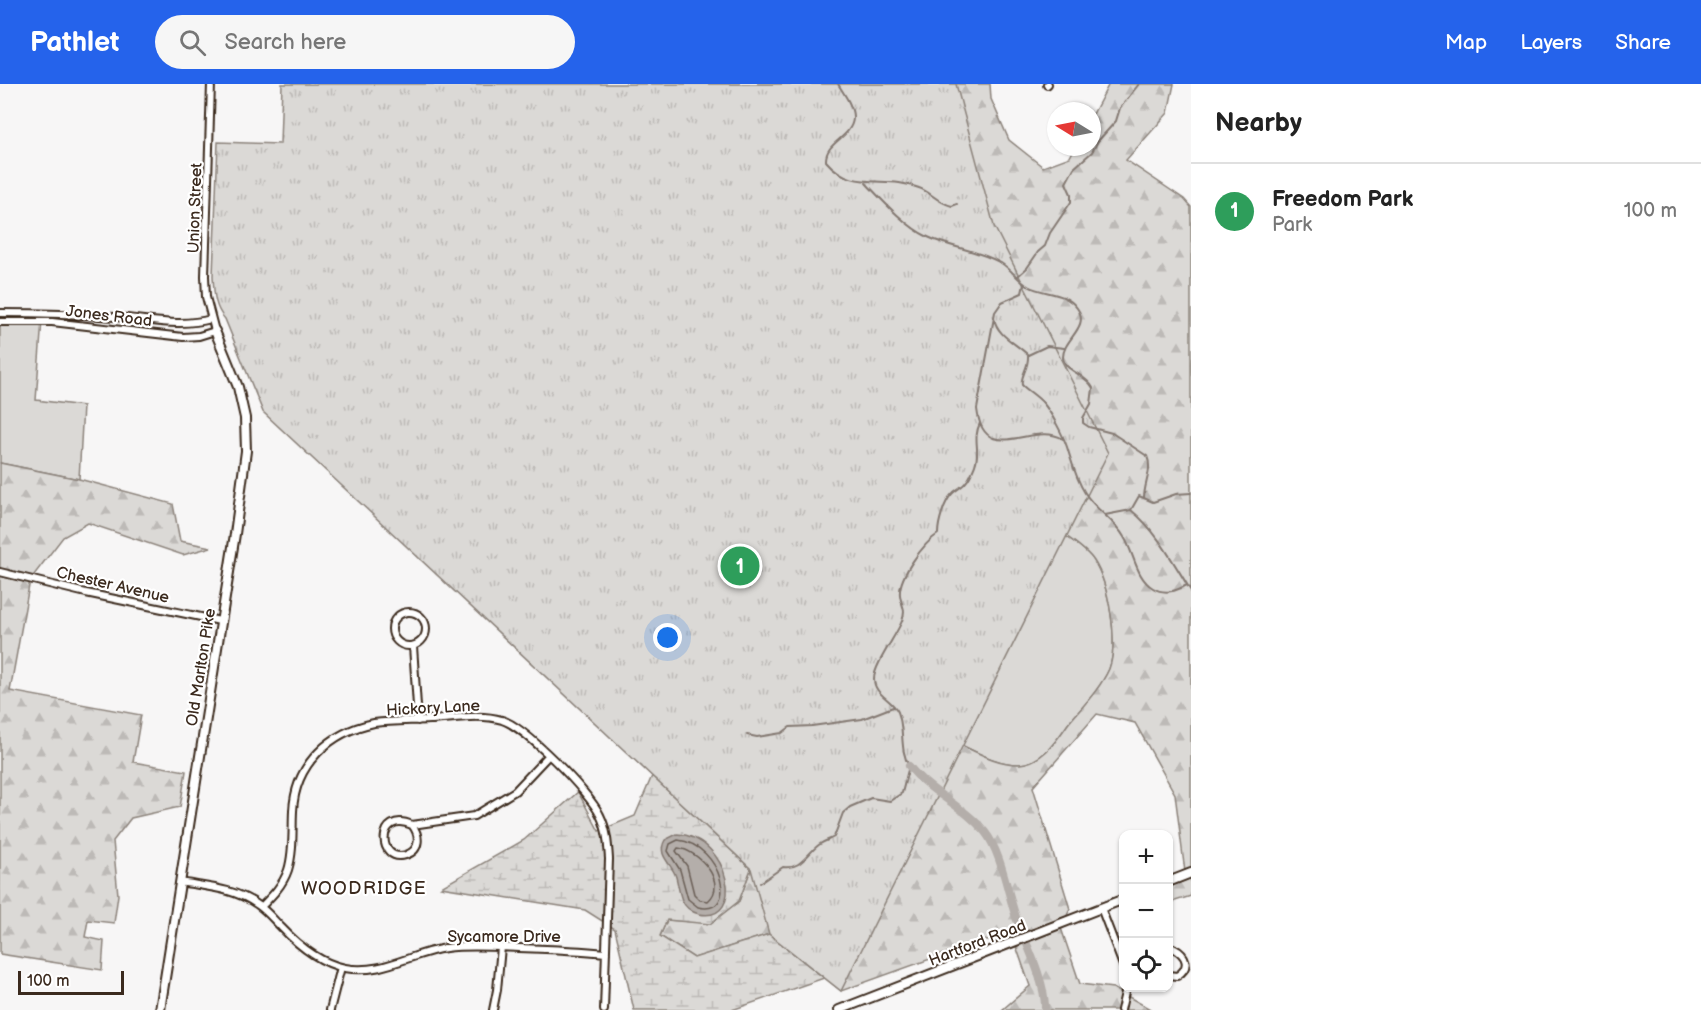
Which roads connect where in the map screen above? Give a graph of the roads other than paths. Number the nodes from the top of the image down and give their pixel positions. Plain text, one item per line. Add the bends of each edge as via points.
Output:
1 (211, 84) edge
2 (0, 313) edge
3 (211, 319) junction
4 (0, 322) edge
5 (215, 331) junction
6 (0, 572) edge
7 (220, 621) junction
8 (413, 646) junction
9 (418, 721) junction
10 (548, 756) junction
11 (412, 825) junction
12 (1191, 873) edge
13 (1173, 880) edge
14 (180, 882) junction
15 (1119, 901) edge
16 (261, 907) junction
17 (1101, 908) junction
18 (501, 947) junction
19 (1173, 948) edge
20 (606, 953) junction
21 (1119, 955) edge
22 (340, 967) junction
23 (1173, 976) edge
24 (1125, 992) edge
25 (160, 1010) edge
26 (330, 1010) edge
27 (492, 1010) edge
28 (603, 1010) edge
29 (839, 1010) edge
30 (1121, 1010) edge

1 - 3 street, Union Street via 205,276
2 - 3 street, Jones Road via 70,314 179,324
3 - 5 street, Union Street
4 - 5 street, Jones Road via 52,322 183,337
5 - 7 street, Old Marlton Pike via 238,387 246,435
6 - 7 street, Chester Avenue
7 - 14 street, Old Marlton Pike
8 - 8 street via 422,641 426,632 419,615 410,612 400,615 392,631 404,646
8 - 9 street
9 - 10 street, Hickory Lane via 475,717 502,720 518,728
9 - 16 street, Hickory Lane via 374,723 358,728 334,739 314,756 294,799 289,869
10 - 11 street via 515,791 474,816
10 - 20 street, Hickory Lane via 589,798 606,830
11 - 11 street via 396,822 389,826 384,842 394,855 410,854 416,848 419,840
12 - 13 street
14 - 16 street, Sycamore Drive via 228,890
14 - 25 street, Old Marlton Pike
15 - 17 street, Hartford Road
16 - 22 street, Sycamore Drive via 295,942
17 - 21 street
17 - 29 street, Hartford Road
18 - 20 street, Sycamore Drive
18 - 22 street, Sycamore Drive via 447,948 374,969
18 - 27 street
19 - 23 street via 1182,952 1187,964 1184,972
20 - 28 street, Hickory Lane
22 - 26 street
24 - 30 street

